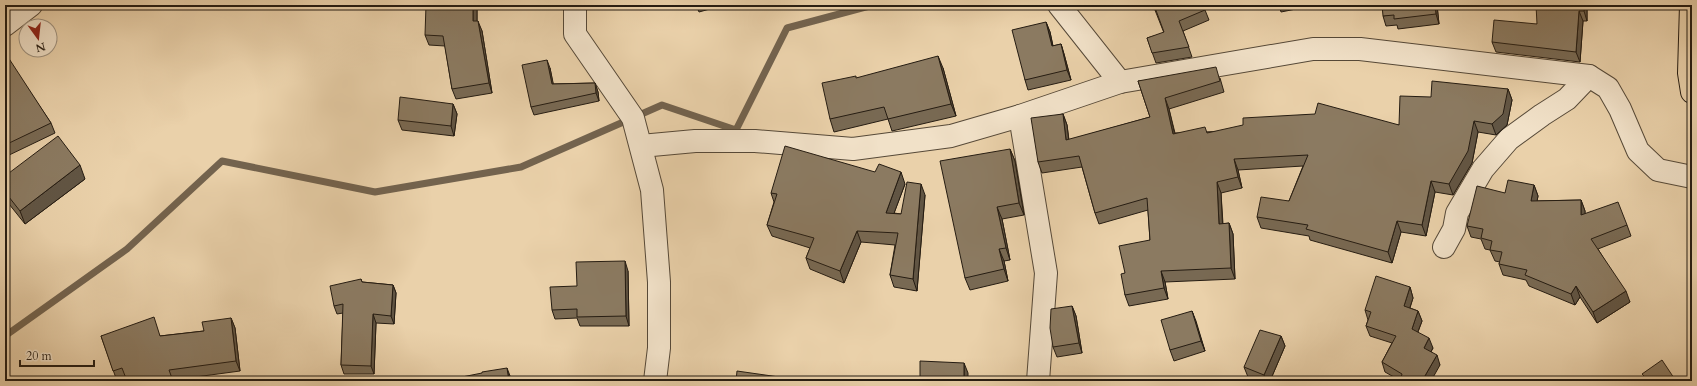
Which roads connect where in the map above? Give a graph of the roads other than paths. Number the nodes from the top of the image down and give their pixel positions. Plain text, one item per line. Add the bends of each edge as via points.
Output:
1 (31, 5) edge
2 (575, 5) edge
3 (1059, 5) edge
4 (1690, 5) edge
5 (5, 25) edge
6 (1589, 76) junction
7 (1120, 82) junction
8 (1692, 92) edge
9 (1020, 116) junction
10 (641, 146) junction
11 (1692, 177) edge
12 (1444, 247) dead end
13 (655, 381) edge
14 (1038, 381) edge

1 - 5 street
2 - 10 street via 575,34 633,118
3 - 7 street
4 - 8 main road via 1689,73
6 - 7 street via 1360,49 1314,49
6 - 11 street via 1608,88 1638,152 1658,170
6 - 12 street via 1567,99 1509,139 1488,163 1457,214 1454,229
7 - 9 street
9 - 10 street via 951,136 853,149 755,141 695,141
9 - 14 street via 1046,272
10 - 13 street via 652,190 659,282 659,348

